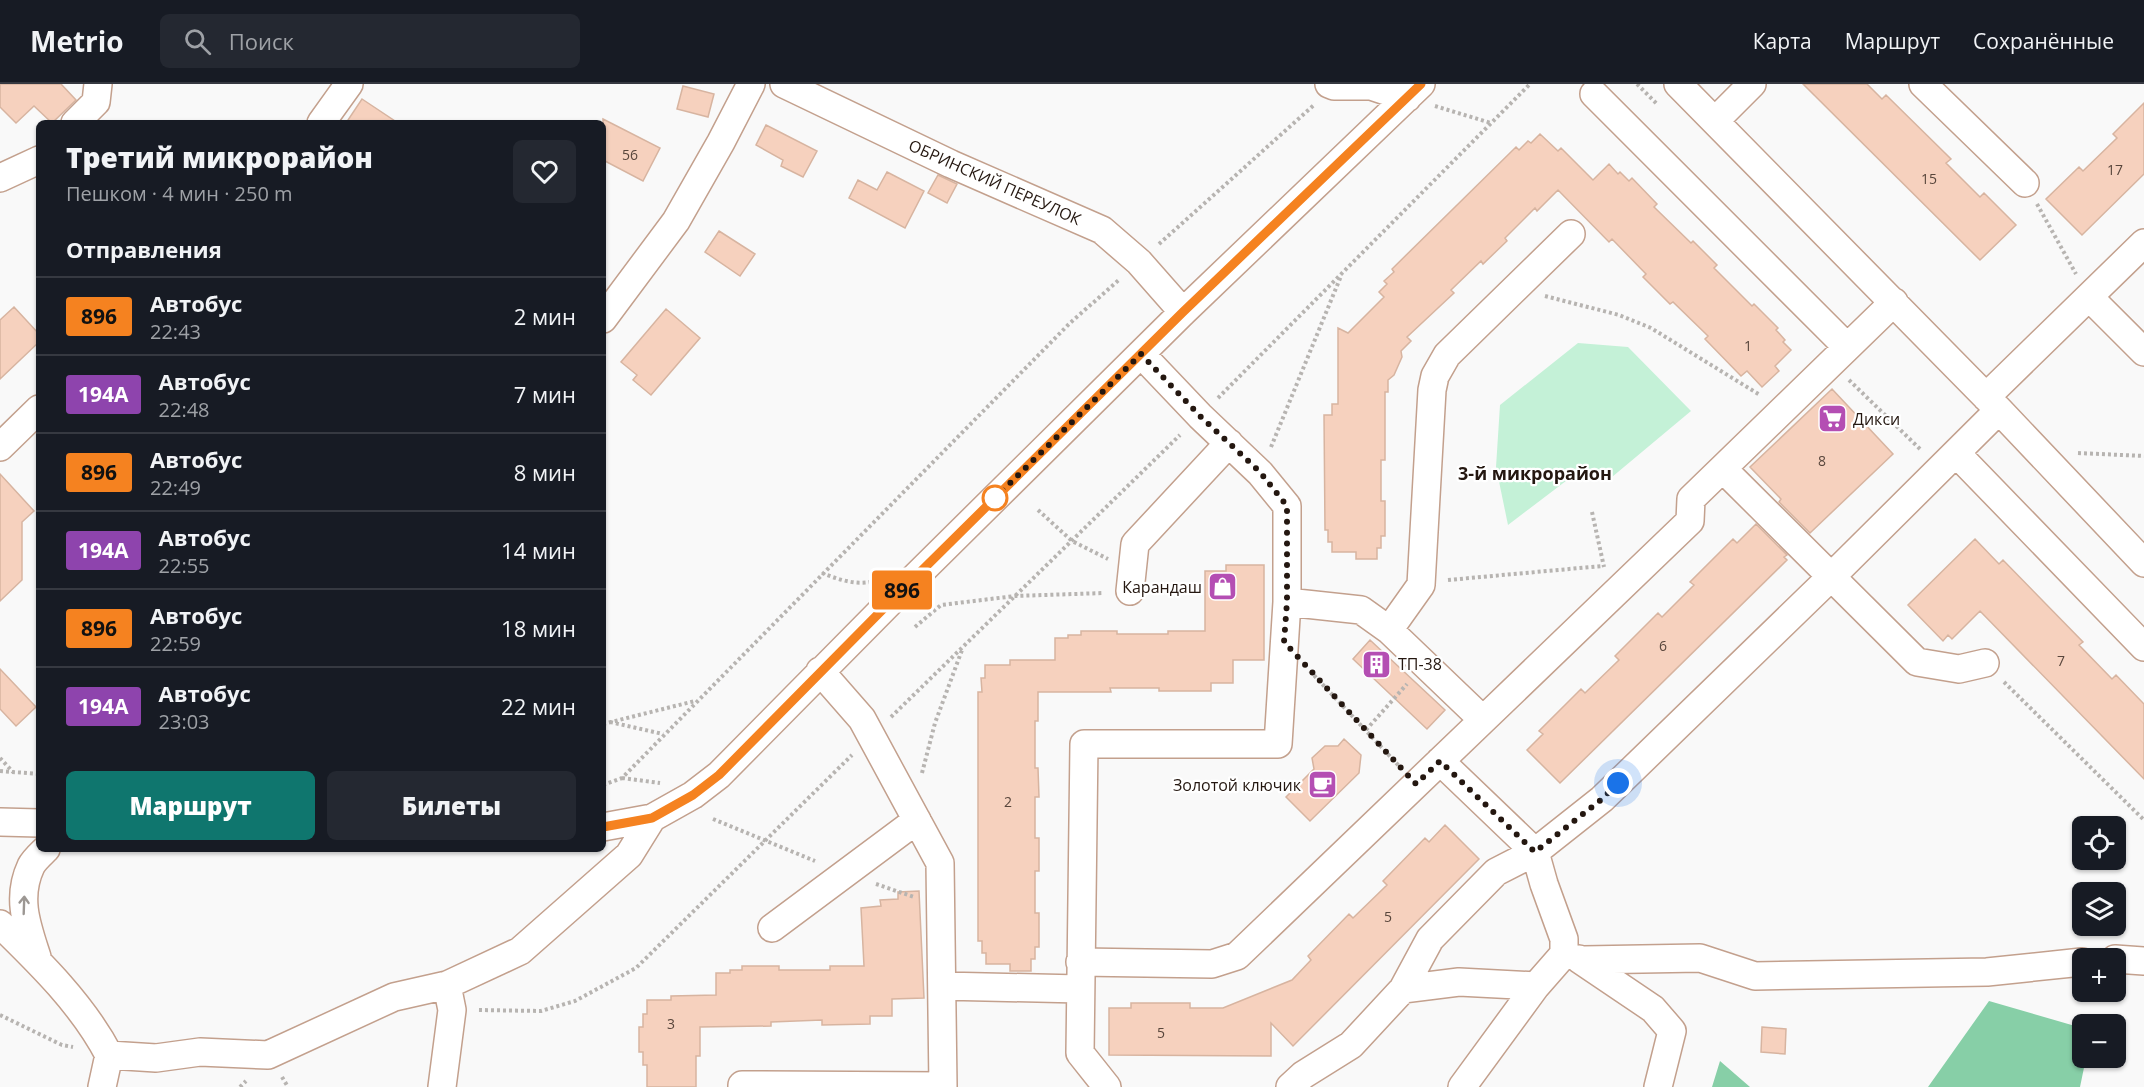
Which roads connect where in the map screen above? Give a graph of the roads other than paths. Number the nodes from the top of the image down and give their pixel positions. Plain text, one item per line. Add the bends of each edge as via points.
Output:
1 (98, 84) edge
2 (349, 84) edge
3 (751, 84) edge
4 (784, 84) edge
5 (1678, 84) edge
6 (1752, 84) edge
7 (1923, 84) edge
8 (1332, 85) edge
9 (1414, 91) edge
10 (1594, 94) dead end
11 (78, 120) edge
12 (323, 120) edge
13 (1715, 121) junction
14 (36, 161) edge
15 (0, 178) edge
16 (2025, 183) road end
17 (1571, 234) dead end
18 (2144, 243) edge
19 (2089, 297) junction
20 (1894, 302) junction
21 (1183, 312) junction
22 (606, 315) edge
23 (2144, 352) edge
24 (1141, 354) junction
25 (1839, 355) junction
26 (1993, 404) junction
27 (36, 412) edge
28 (1229, 443) junction
29 (0, 447) edge
30 (1949, 461) junction
31 (1723, 469) junction
32 (2144, 563) edge
33 (1831, 578) junction
34 (1131, 581) road end
35 (1287, 602) junction
36 (1389, 630) junction
37 (2144, 647) edge
38 (1985, 663) road end
39 (820, 671) junction
40 (1483, 720) junction
41 (1440, 761) junction
42 (652, 818) junction
43 (917, 820) junction
44 (0, 822) edge
45 (36, 823) edge
46 (606, 826) edge
47 (43, 852) edge
48 (1535, 852) junction
49 (0, 924) edge
50 (772, 928) dead end
51 (1574, 957) junction
52 (2126, 960) edge
53 (38, 961) junction
54 (2144, 961) edge
55 (1080, 962) junction
56 (2072, 963) edge
57 (942, 986) junction
58 (1536, 986) junction
59 (1080, 989) junction
60 (1403, 989) junction
61 (450, 998) junction
62 (109, 1055) junction
63 (102, 1087) edge
64 (442, 1087) edge
65 (742, 1087) edge
66 (1107, 1087) edge
67 (1290, 1087) edge
68 (1462, 1087) edge
69 (1658, 1087) edge

1 - 11 street via 96,102
2 - 12 street
3 - 22 street via 676,221
4 - 21 street, ОБРИНСКИЙ ПЕРЕУЛОК via 951,164 1102,230 1139,262
5 - 13 street
6 - 13 street
7 - 16 street
8 - 9 street
9 - 21 street
10 - 25 street
13 - 20 street
14 - 15 street
17 - 36 street via 1447,356 1435,376 1421,585
18 - 19 street
19 - 23 street
19 - 26 street
20 - 25 street
20 - 26 street
21 - 24 street
24 - 28 street
24 - 39 street
25 - 31 street
26 - 30 street
26 - 32 street
27 - 29 street
28 - 34 street via 1135,544
28 - 35 street via 1260,472 1287,506
30 - 33 street
30 - 37 street
31 - 33 street
31 - 40 street via 1691,499 1690,520
33 - 38 street via 1917,662 1959,669
33 - 48 street via 1602,799
35 - 36 street via 1361,610
35 - 55 street via 1278,744 1084,744
36 - 40 street
39 - 42 street via 719,775
39 - 43 street via 862,719
40 - 41 street
41 - 48 street
41 - 55 street via 1237,956 1212,964
42 - 46 street
42 - 61 street via 629,855 520,951
43 - 50 street
43 - 57 street via 940,863
44 - 45 street
53 -> 47 street via 23,915 24,889 31,865
48 - 51 street via 1564,939
48 - 60 street via 1496,872 1430,939
49 - 53 street
51 - 56 street via 1700,958 1755,976 1987,972
51 - 58 street
51 - 69 street via 1653,1009 1671,1031
52 - 54 street
53 - 62 street via 95,1029
55 - 59 street
57 - 59 street
57 - 65 street via 943,1086
58 - 60 street via 1459,982
58 - 68 street
59 - 66 street via 1080,1053
60 - 67 street via 1351,1045
61 - 62 street via 394,997 268,1055
61 - 64 street
62 - 63 street

